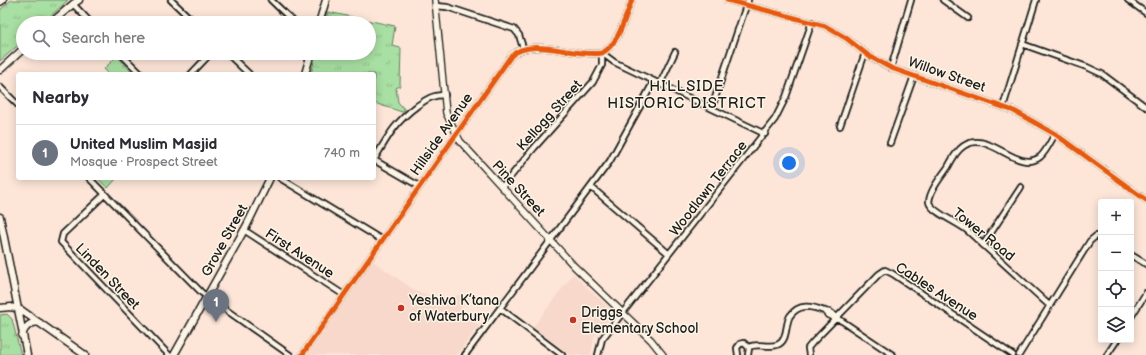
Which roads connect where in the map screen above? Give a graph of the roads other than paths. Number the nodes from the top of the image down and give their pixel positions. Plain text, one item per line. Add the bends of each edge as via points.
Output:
1 (2, 0) edge
2 (79, 0) edge
3 (171, 0) edge
4 (271, 0) edge
5 (326, 0) edge
6 (632, 0) edge
7 (727, 0) edge
8 (911, 0) edge
9 (943, 0) edge
10 (1036, 0) edge
11 (1128, 0) edge
12 (0, 2) edge
13 (73, 2) edge
14 (748, 2) edge
15 (436, 3) edge
16 (1146, 13) edge
17 (58, 16) edge
18 (85, 16) edge
19 (188, 16) edge
20 (288, 16) edge
21 (321, 16) edge
22 (968, 18) dead end
23 (812, 22) junction
24 (1022, 44) junction
25 (523, 48) junction
26 (675, 52) dead end
27 (602, 53) junction
28 (865, 53) junction
29 (16, 55) edge
30 (127, 60) edge
31 (204, 60) edge
32 (235, 60) edge
33 (309, 60) edge
34 (891, 68) junction
35 (0, 70) edge
36 (139, 72) edge
37 (193, 72) edge
38 (248, 72) edge
39 (306, 72) edge
40 (914, 76) junction
41 (654, 81) junction
42 (660, 84) junction
43 (0, 87) edge
44 (445, 95) junction
45 (16, 103) edge
46 (1003, 107) junction
47 (1146, 107) edge
48 (712, 108) junction
49 (840, 126) dead end
50 (456, 133) junction
51 (765, 134) junction
52 (1055, 134) junction
53 (890, 143) dead end
54 (376, 157) edge
55 (376, 161) edge
56 (91, 180) edge
57 (269, 180) edge
58 (283, 180) edge
59 (419, 186) junction
60 (502, 187) junction
61 (591, 187) junction
62 (1021, 187) dead end
63 (105, 194) junction
64 (1146, 200) edge
65 (0, 217) edge
66 (244, 230) junction
67 (1098, 237) edge
68 (382, 240) junction
69 (551, 240) junction
70 (983, 245) junction
71 (669, 254) junction
72 (1134, 257) edge
73 (1146, 264) edge
74 (1146, 293) edge
75 (344, 295) junction
76 (206, 296) junction
77 (1050, 306) junction
78 (0, 308) edge
79 (17, 308) junction
80 (500, 308) junction
81 (1134, 312) edge
82 (623, 313) junction
83 (836, 318) junction
84 (42, 324) junction
85 (23, 338) junction
86 (1115, 343) edge
87 (749, 347) junction
88 (27, 355) edge
89 (85, 355) edge
90 (169, 355) edge
91 (174, 355) edge
92 (290, 355) edge
93 (302, 355) edge
94 (465, 355) edge
95 (562, 355) edge
96 (598, 355) edge
97 (663, 355) edge
98 (738, 355) edge
99 (748, 355) edge
100 (808, 355) edge
101 (893, 355) edge
102 (1013, 355) edge
103 (1019, 355) edge
104 (1107, 355) edge

1 - 12 main road
2 - 13 main road
3 - 19 street
4 - 20 street
5 - 21 main road
6 - 27 street via 618,34
7 - 14 street, Willow Street
8 - 34 street
9 - 22 street
10 - 24 street
11 - 16 street
13 - 17 main road
13 - 18 street
14 - 23 street, Willow Street
14 - 48 street
15 - 25 street via 514,29
15 - 44 street, Pine Street
23 - 28 street, Willow Street via 833,30
23 - 51 street, Woodlawn Terrace via 784,102
24 - 46 street
24 - 47 street via 1102,74
25 - 27 street
25 - 50 street, Hillside Avenue via 508,59
26 - 42 street
27 - 41 street via 614,62
27 - 60 street, Kellogg Street via 602,64 593,82
28 - 34 street, Willow Street
28 - 49 street
29 - 35 main road
30 - 36 street
31 - 37 street
32 - 38 street
33 - 39 main road
34 - 40 street, Willow Street
40 - 46 street, Willow Street
40 - 53 street
41 - 42 street
41 - 61 street via 613,157
42 - 48 street
43 - 45 street
44 - 50 street, Pine Street via 447,116
44 - 54 street via 432,96 398,120
46 - 52 street, Willow Street via 1027,117
48 - 51 street
50 - 59 street, Hillside Avenue
50 - 60 street, Pine Street
51 - 71 street, Woodlawn Terrace
52 - 64 street, Willow Street
52 - 70 street, Tower Road via 1042,155 1033,160 1019,159 978,142 964,146 954,156 931,194 929,204 934,210 960,225
55 - 59 street
56 - 63 street
57 - 66 main road, Grove Street
58 - 68 street
59 - 68 street, Hillside Avenue
60 - 69 street, Pine Street
61 - 69 street
61 - 71 street
62 - 70 street
63 - 76 street
63 - 90 street, Linden Street via 63,234 61,242
65 - 79 main road
66 - 75 street, First Avenue
66 - 76 main road, Grove Street
67 - 77 street via 1094,237
68 - 75 street, Hillside Avenue
69 - 80 street
69 - 82 street, Pine Street
70 - 77 street, Tower Road
71 - 82 street, Woodlawn Terrace
72 - 73 street
74 - 81 street
75 - 93 street, Hillside Avenue
76 - 91 main road, Grove Street
76 - 92 street
77 - 103 street
78 - 79 main road
79 - 84 main road
79 - 85 main road
80 - 94 street
80 - 95 street
82 - 96 street, Woodlawn Terrace via 601,340
82 - 97 street, Pine Street
83 - 87 street via 834,314 811,306 799,308 789,317 784,338 780,343
83 - 100 street, Cables Avenue via 811,344
83 - 101 street
83 - 102 street, Cables Avenue via 879,274 888,271
84 - 85 main road via 30,324 24,330
84 - 89 main road
85 - 88 main road
86 - 104 street
87 - 98 street via 745,344 739,345 736,351
87 - 99 street

